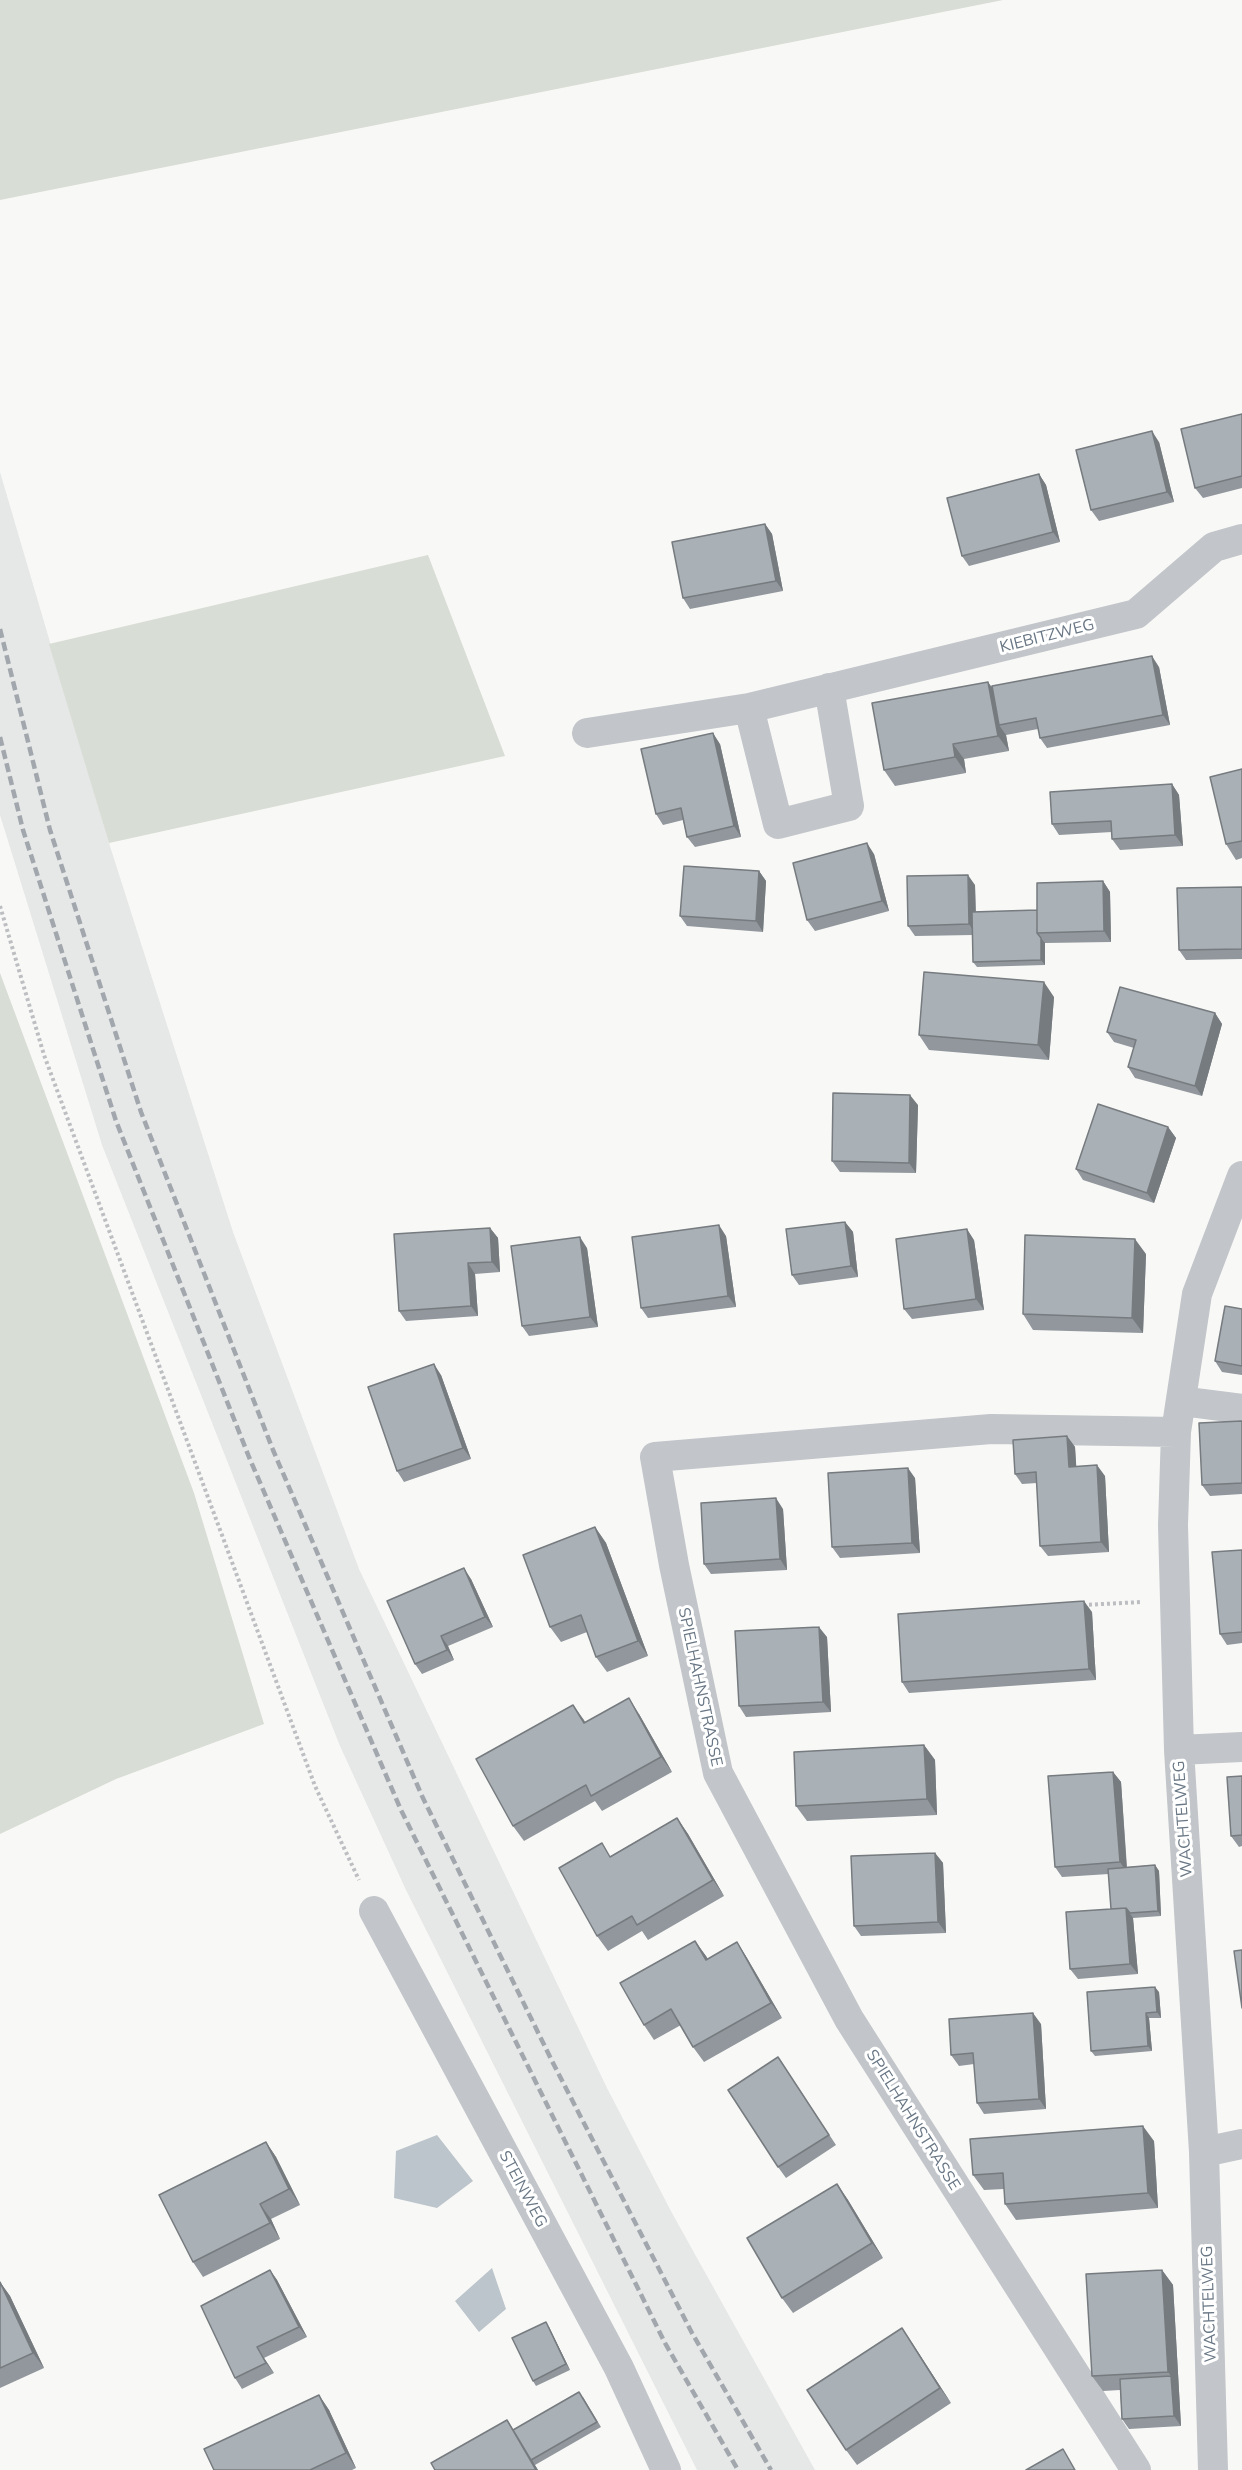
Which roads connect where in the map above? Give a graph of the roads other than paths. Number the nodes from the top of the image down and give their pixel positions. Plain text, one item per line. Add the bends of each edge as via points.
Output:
1 (1242, 539) edge
2 (829, 688) junction
3 (749, 708) junction
4 (587, 733) dead end
5 (1242, 1176) edge
6 (1181, 1401) junction
7 (1242, 1409) edge
8 (1176, 1432) junction
9 (1242, 1747) edge
10 (1179, 1750) junction
11 (374, 1911) road end
12 (1242, 2144) edge
13 (1204, 2152) junction
14 (666, 2470) edge
15 (1136, 2470) edge
16 (1214, 2470) edge

1 - 2 street, KIEBITZWEG via 1214,547 1136,614
2 - 3 street, KIEBITZWEG
2 - 3 street via 849,806 778,824
3 - 4 street, KIEBITZWEG
5 - 6 street, WACHTELWEG via 1197,1294
6 - 7 street
6 - 8 street, WACHTELWEG
8 - 10 street, WACHTELWEG via 1173,1525
8 - 15 street, SPIELHAHNSTRASSE via 991,1429 655,1457 717,1773 849,2019
9 - 10 street
10 - 13 street, WACHTELWEG
11 - 14 street, STEINWEG via 619,2368
12 - 13 street
13 - 16 street, WACHTELWEG

